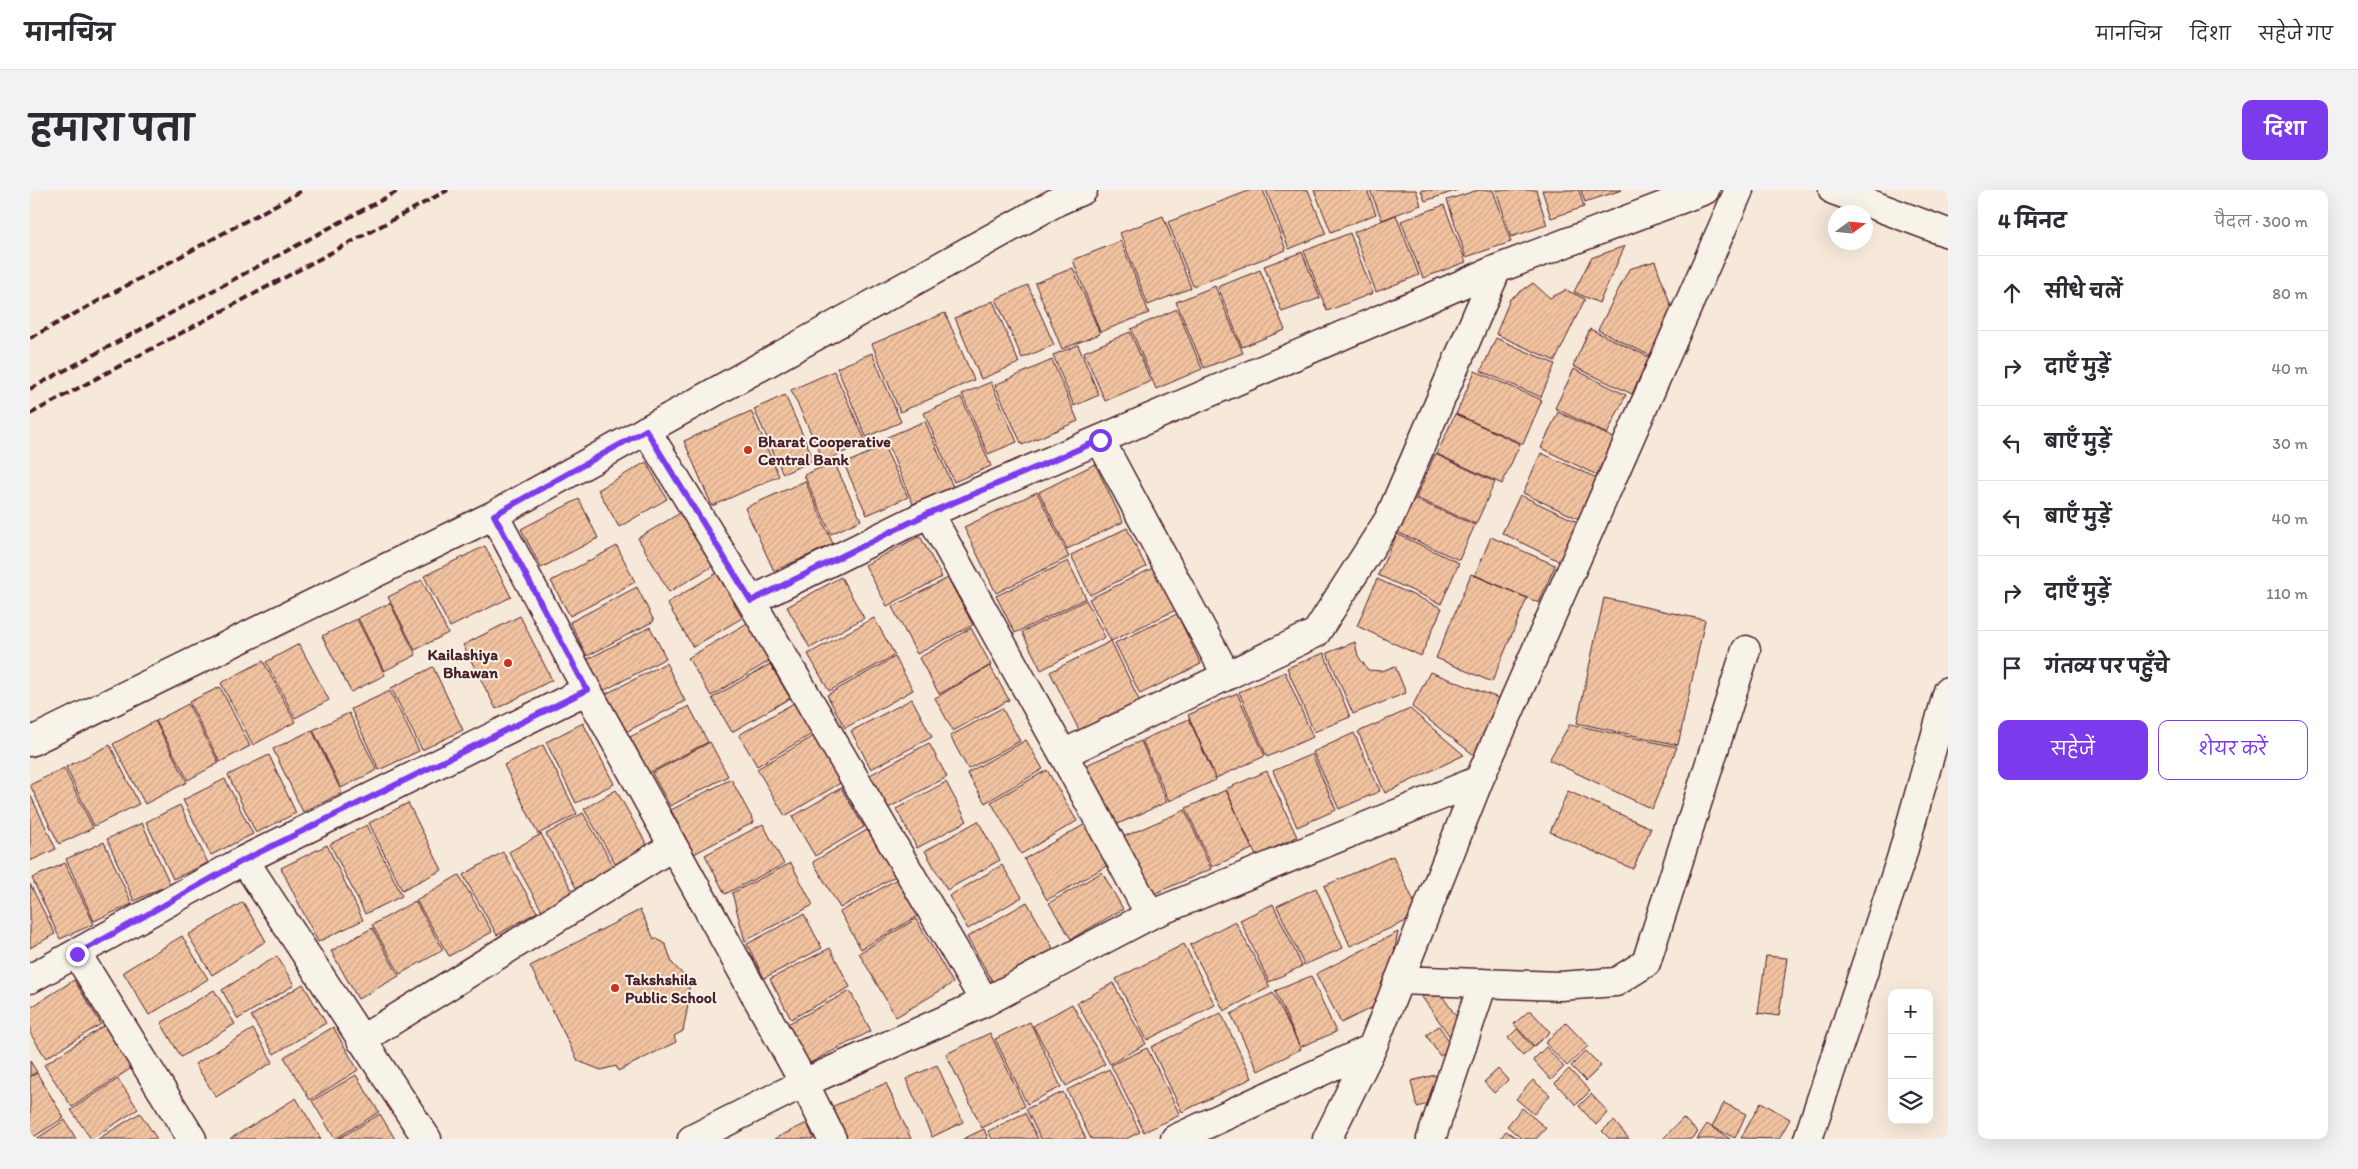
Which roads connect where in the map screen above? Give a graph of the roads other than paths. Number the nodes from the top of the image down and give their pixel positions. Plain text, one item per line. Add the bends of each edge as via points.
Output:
1 (1083, 190) edge
2 (1705, 190) edge
3 (1739, 190) edge
4 (1833, 190) edge
5 (1948, 233) edge
6 (1497, 269) junction
7 (646, 430) junction
8 (1100, 440) junction
9 (929, 513) junction
10 (494, 515) junction
11 (751, 601) junction
12 (1746, 650) dead end
13 (1227, 676) junction
14 (587, 690) junction
15 (1948, 691) edge
16 (30, 742) edge
17 (1063, 754) junction
18 (1479, 780) junction
19 (673, 846) junction
20 (244, 860) junction
21 (1150, 915) junction
22 (77, 954) junction
23 (30, 979) edge
24 (1399, 980) junction
25 (1483, 983) junction
26 (985, 1002) junction
27 (361, 1040) junction
28 (1372, 1048) junction
29 (804, 1083) junction
30 (192, 1139) edge
31 (427, 1139) edge
32 (692, 1139) edge
33 (832, 1139) edge
34 (1175, 1139) edge
35 (1327, 1139) edge
36 (1431, 1139) edge
37 (1808, 1139) edge

1 - 7 street
2 - 6 street
3 - 18 street
4 - 5 street
6 - 8 street
6 - 13 street via 1389,519 1316,633
7 - 10 street
7 - 11 street
8 - 9 street
8 - 13 street
9 - 11 street
9 - 17 street
10 - 14 street
10 - 16 street
11 - 26 street
12 - 25 street via 1646,963 1616,982 1560,986
13 - 17 street
14 - 19 street
14 - 20 street
15 - 37 street via 1901,859
17 - 21 street
18 - 21 street
18 - 24 street
19 - 27 street
19 - 29 street
20 - 22 street
20 - 27 street
21 - 26 street
22 - 23 street
22 - 30 street
24 - 25 street
24 - 28 street
25 - 36 street
26 - 29 street
27 - 31 street
28 - 34 street
28 - 35 street
29 - 32 street
29 - 33 street

